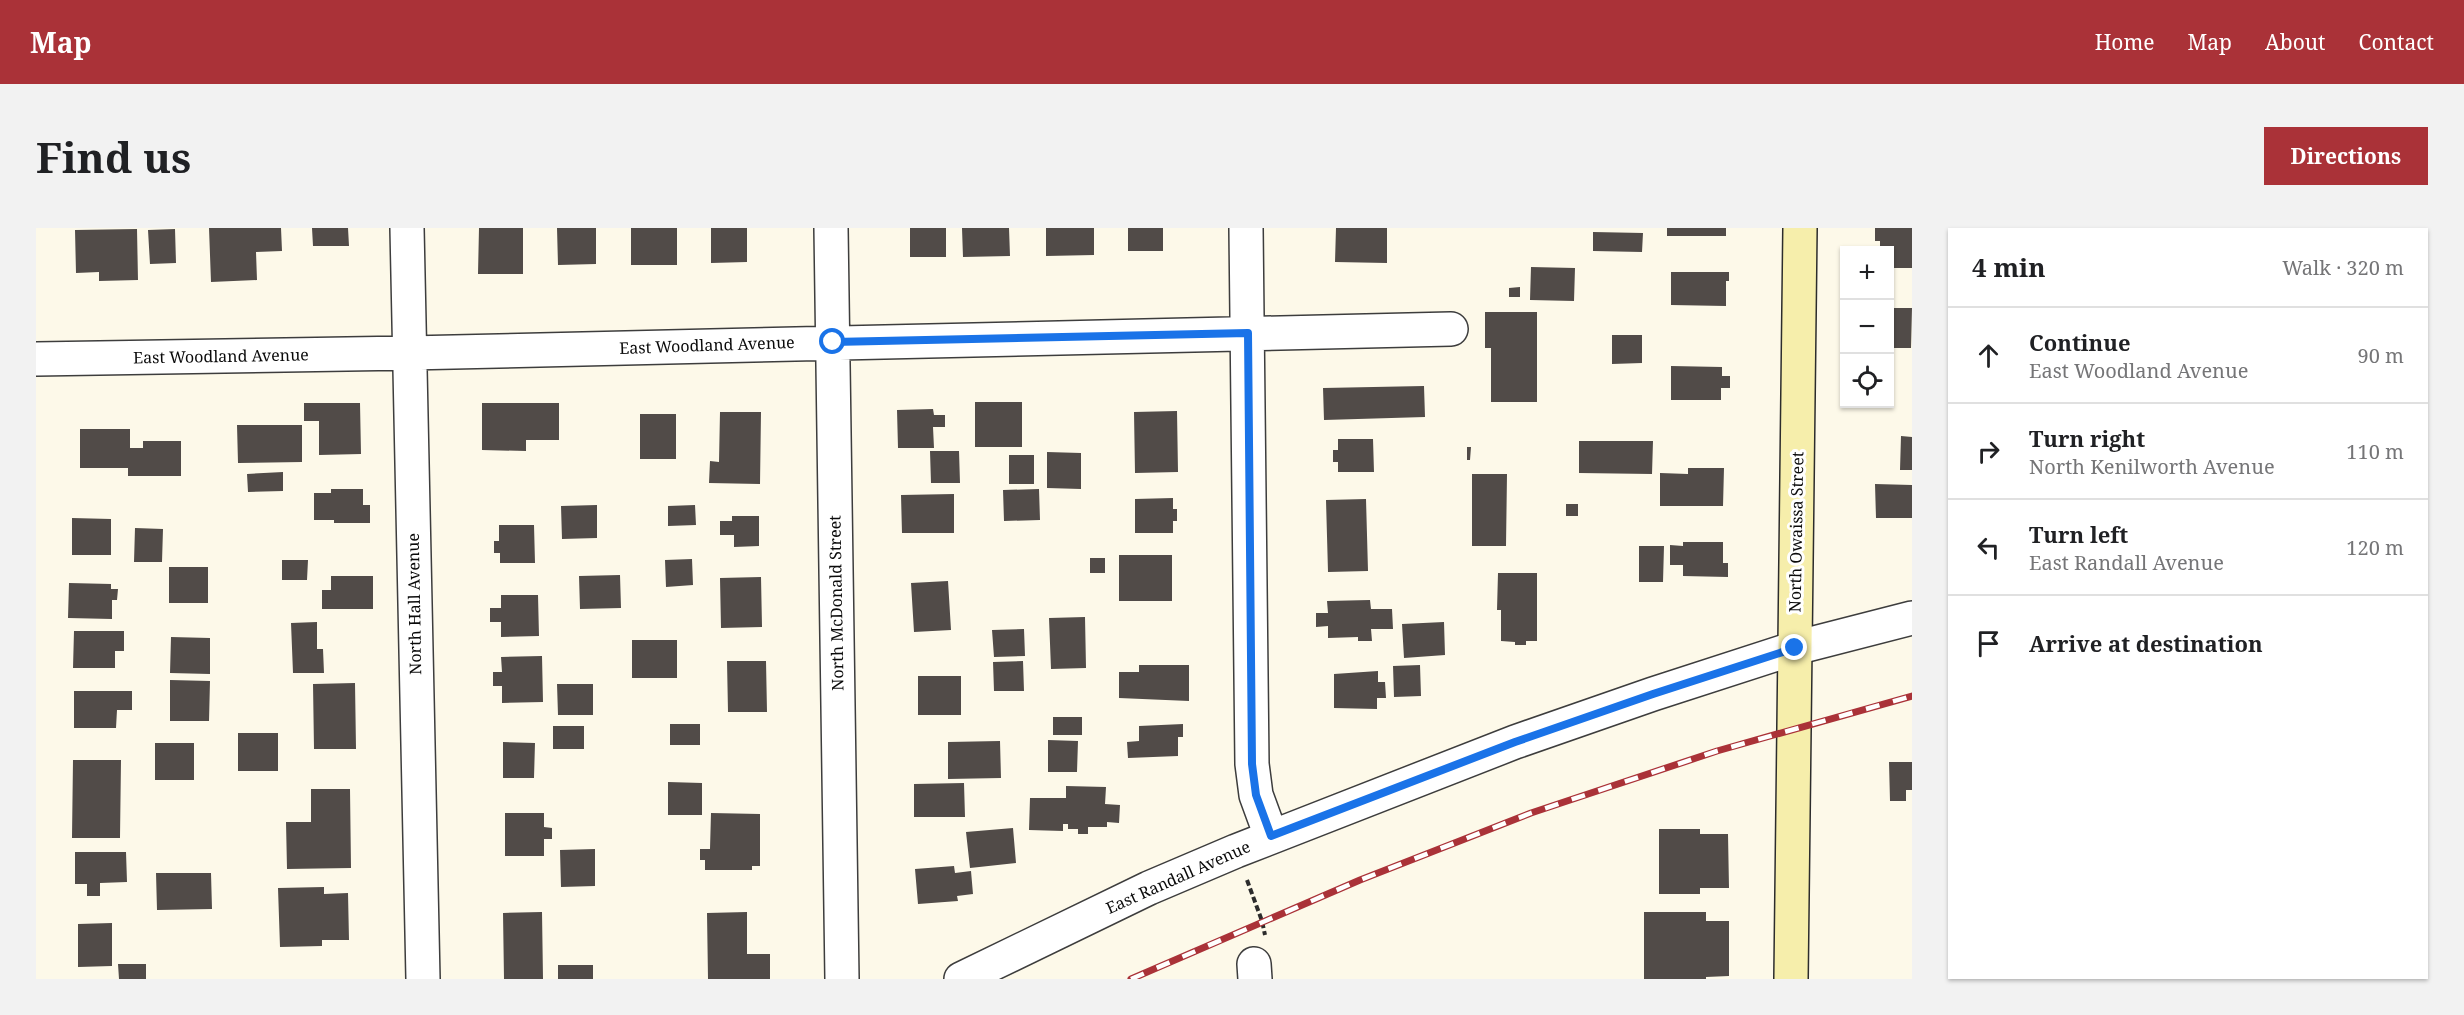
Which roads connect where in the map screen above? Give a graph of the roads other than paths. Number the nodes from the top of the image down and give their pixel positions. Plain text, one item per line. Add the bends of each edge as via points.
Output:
1 (407, 228) edge
2 (831, 228) edge
3 (1246, 228) edge
4 (1800, 228) edge
5 (1450, 329) dead end
6 (1248, 333) junction
7 (833, 342) junction
8 (409, 353) junction
9 (36, 359) edge
10 (1912, 618) edge
11 (1795, 648) junction
12 (1271, 836) junction
13 (423, 979) edge
14 (842, 979) edge
15 (961, 979) edge
16 (1791, 979) edge

1 - 8 street, North Hall Avenue
2 - 7 street, North McDonald Street
3 - 6 street
4 - 11 street, North Owaissa Street
5 - 6 street, East Woodland Avenue
6 - 7 street, East Woodland Avenue
6 - 12 street via 1252,764 1256,795
7 - 8 street, East Woodland Avenue
7 - 14 street, North McDonald Street
8 - 9 street, East Woodland Avenue
8 - 13 street, North Hall Avenue
10 - 11 street, East Randall Avenue
11 - 12 street, East Randall Avenue via 1515,742
11 - 16 street, North Owaissa Street
12 - 15 street, East Randall Avenue via 1149,888

